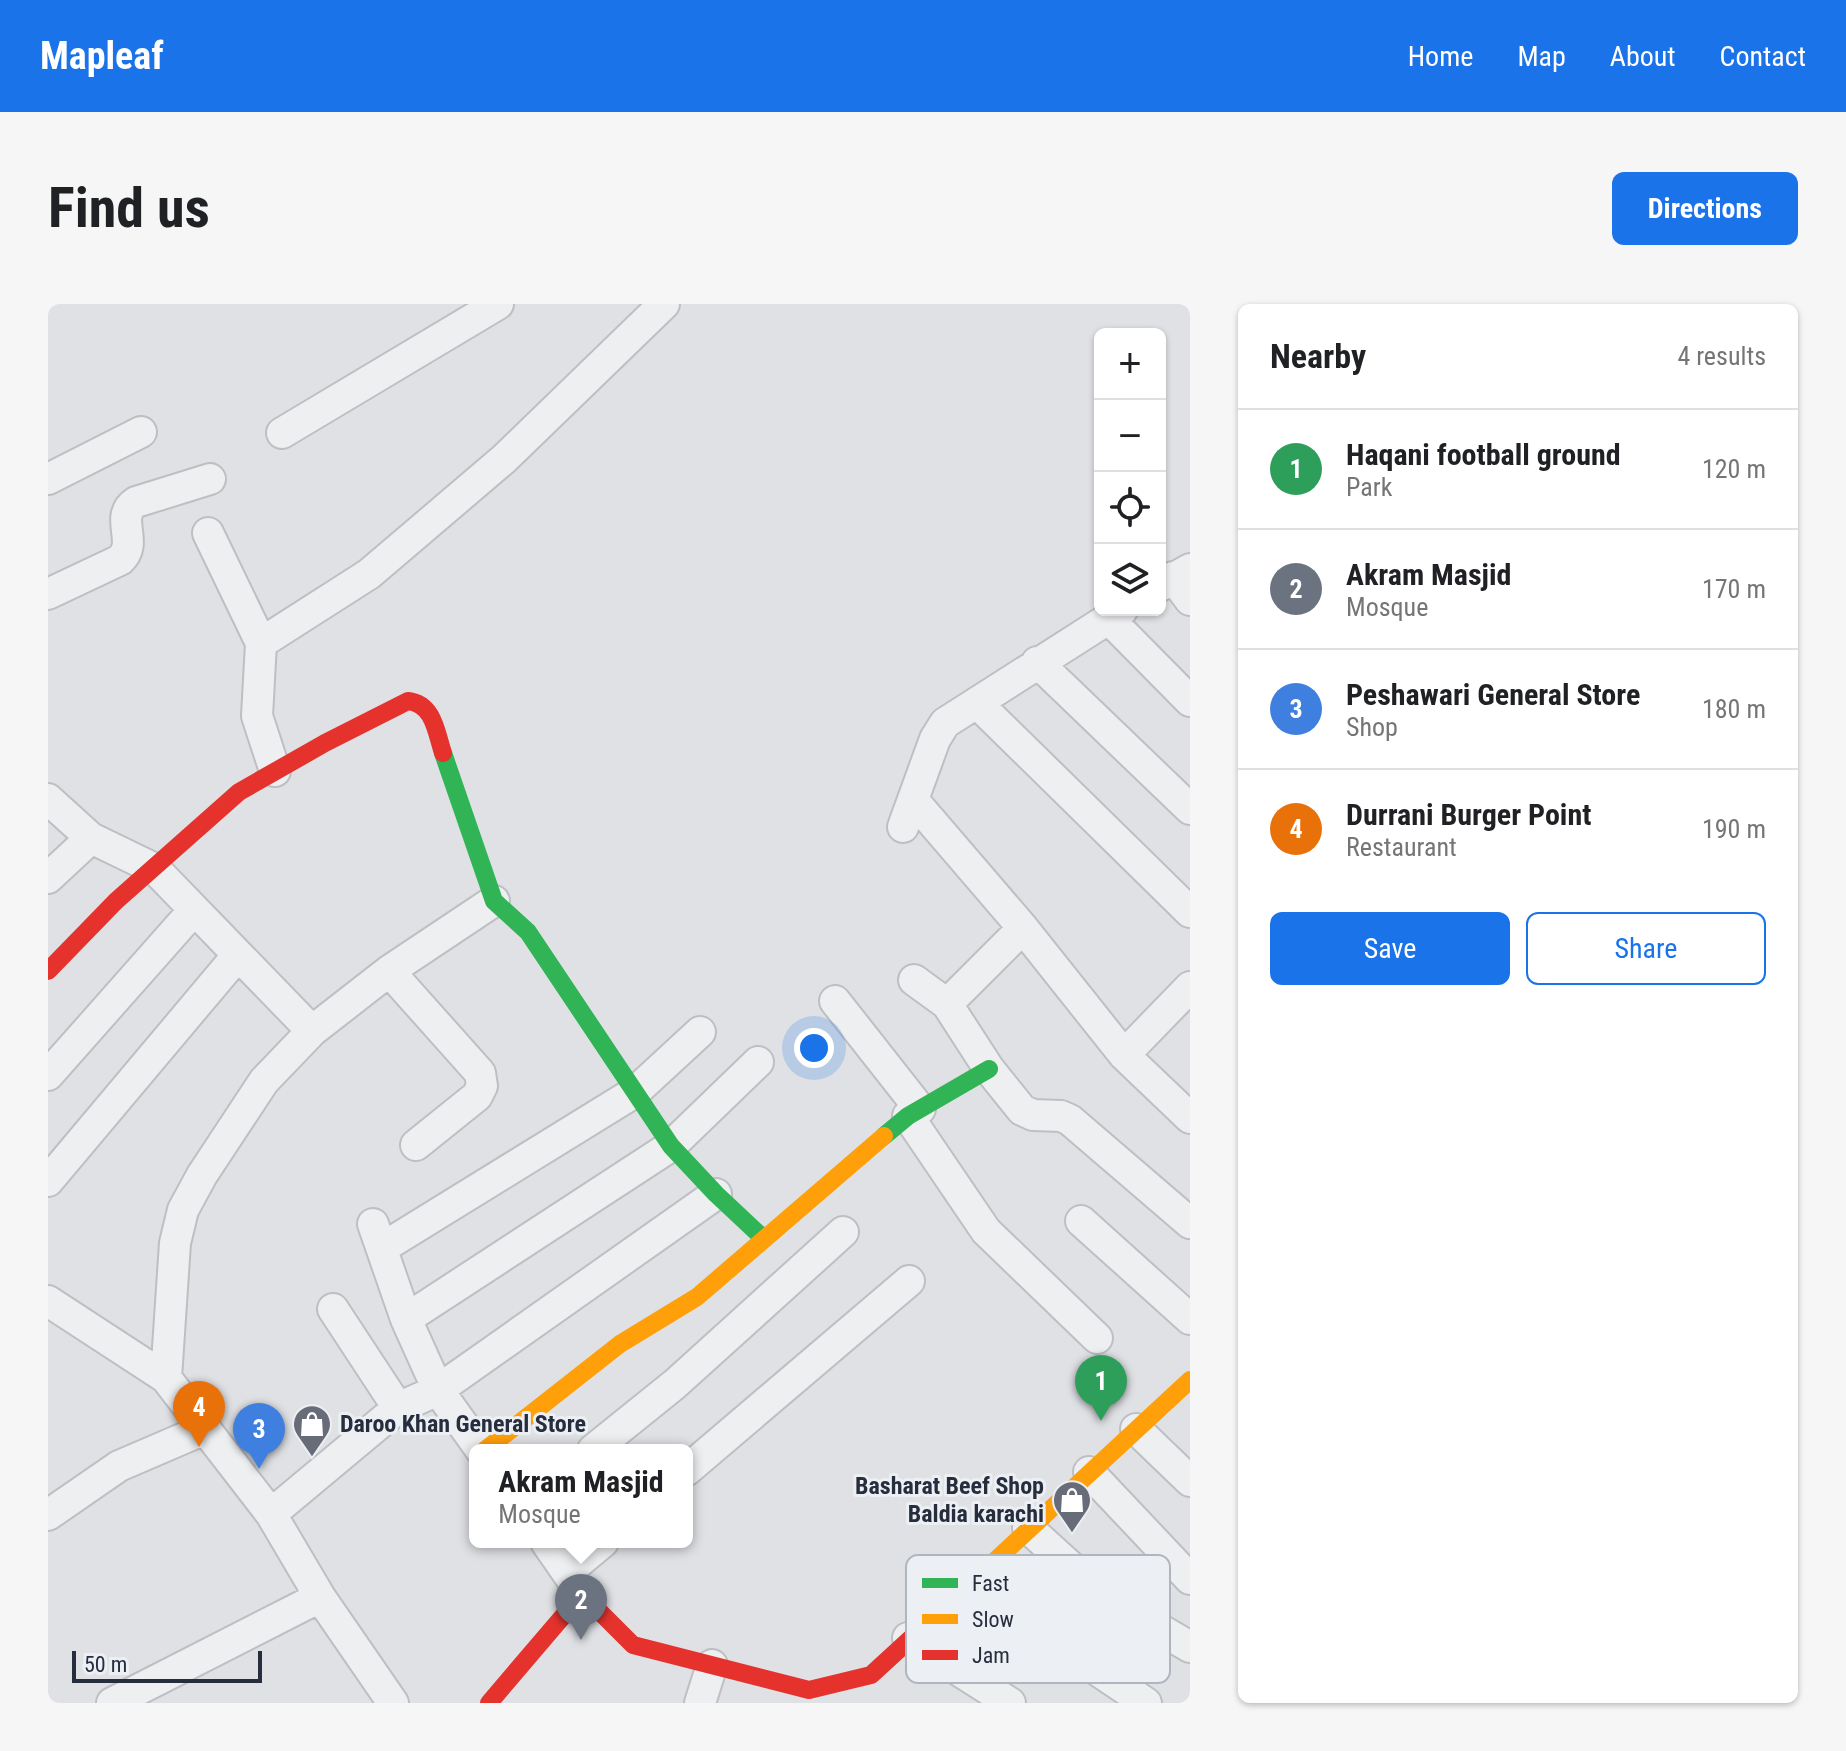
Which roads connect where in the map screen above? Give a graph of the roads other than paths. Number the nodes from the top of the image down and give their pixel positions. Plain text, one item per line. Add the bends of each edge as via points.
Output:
1 (498, 304) edge
2 (648, 309) edge
3 (141, 432) dead end
4 (282, 433) dead end
5 (48, 479) edge
6 (210, 479) dead end
7 (208, 533) dead end
8 (48, 594) edge
9 (1113, 616) edge
10 (1118, 616) edge
11 (261, 643) junction
12 (1037, 662) junction
13 (1190, 701) edge
14 (977, 703) junction
15 (275, 771) junction
16 (48, 799) edge
17 (1190, 809) edge
18 (91, 838) junction
19 (155, 869) junction
20 (48, 878) edge
21 (494, 901) junction
22 (194, 910) junction
23 (1190, 912) edge
24 (1023, 928) junction
25 (238, 955) junction
26 (48, 971) edge
27 (389, 971) junction
28 (914, 980) dead end
29 (1186, 999) edge
30 (835, 1001) dead end
31 (947, 1004) junction
32 (312, 1031) junction
33 (700, 1032) dead end
34 (1124, 1055) junction
35 (758, 1062) dead end
36 (989, 1069) junction
37 (48, 1075) edge
38 (635, 1092) junction
39 (914, 1113) junction
40 (1190, 1118) edge
41 (416, 1145) dead end
42 (671, 1146) junction
43 (48, 1181) edge
44 (716, 1194) junction
45 (1081, 1221) dead end
46 (1190, 1223) edge
47 (843, 1232) dead end
48 (764, 1239) junction
49 (909, 1281) dead end
50 (48, 1301) edge
51 (333, 1309) dead end
52 (406, 1319) junction
53 (1190, 1319) edge
54 (1097, 1338) dead end
55 (166, 1378) junction
56 (1189, 1381) edge
57 (438, 1390) junction
58 (398, 1408) junction
59 (205, 1429) junction
60 (1136, 1429) junction
61 (478, 1444) edge
62 (491, 1444) edge
63 (600, 1444) edge
64 (693, 1465) edge
65 (1089, 1472) junction
66 (1190, 1481) edge
67 (271, 1514) junction
68 (48, 1515) edge
69 (1028, 1528) junction
70 (550, 1548) edge
71 (599, 1548) edge
72 (999, 1555) edge
73 (1058, 1555) edge
74 (1167, 1555) edge
75 (1170, 1558) edge
76 (1190, 1579) edge
77 (575, 1583) junction
78 (320, 1597) junction
79 (1170, 1635) edge
80 (906, 1640) edge
81 (1190, 1647) edge
82 (712, 1665) junction
83 (979, 1683) edge
84 (1116, 1683) edge
85 (112, 1703) edge
86 (393, 1703) edge
87 (489, 1703) edge
88 (700, 1703) edge
89 (1010, 1703) edge
90 (1146, 1703) edge

1 - 4 street
2 - 11 street via 504,459 369,574
3 - 5 street
6 - 8 street via 129,506 124,515 126,554
7 - 11 street
9 - 12 street
10 - 13 street
11 - 15 street via 257,716
12 - 14 street
12 - 17 street
14 - 23 street
14 - 24 street via 945,723 935,739 908,814
15 - 19 street via 239,792
15 - 21 street via 408,701 418,702 428,709
16 - 18 street
18 - 19 street
18 - 20 street
19 - 22 street
19 - 26 street
21 - 27 street
21 - 38 street via 528,932
22 - 25 street
22 - 37 street
24 - 31 street
24 - 34 street
25 - 32 street
25 - 43 street
27 - 32 street
27 - 41 street via 480,1073 477,1096
28 - 31 street
29 - 34 street
30 - 39 street
31 - 36 street
32 - 55 street via 264,1081 183,1210 175,1243
33 - 38 street
34 - 40 street
35 - 42 street
36 - 39 street
36 - 46 street via 1022,1110 1070,1120
38 - 42 street
38 - 52 street via 377,1236
39 - 48 street
39 - 54 street via 986,1231
42 - 44 street
42 - 52 street
44 - 48 street
44 - 57 street
45 - 53 street
47 - 63 street
48 - 62 street via 697,1297 620,1344
49 - 64 street
50 - 55 street
51 - 58 street
52 - 57 street
55 - 59 street
56 - 60 street
57 - 58 street
57 - 61 street
58 - 67 street
59 - 67 street
59 - 68 street via 119,1466
60 - 65 street
60 - 66 street
65 - 69 street
65 - 74 street
67 - 78 street
69 - 72 street
69 - 73 street
70 - 77 street
71 - 77 street
75 - 76 street
77 - 82 street via 633,1645
77 - 87 street
78 - 85 street
78 - 86 street
79 - 81 street
80 - 82 street via 871,1675 809,1690
82 - 88 street
83 - 89 street
84 - 90 street

